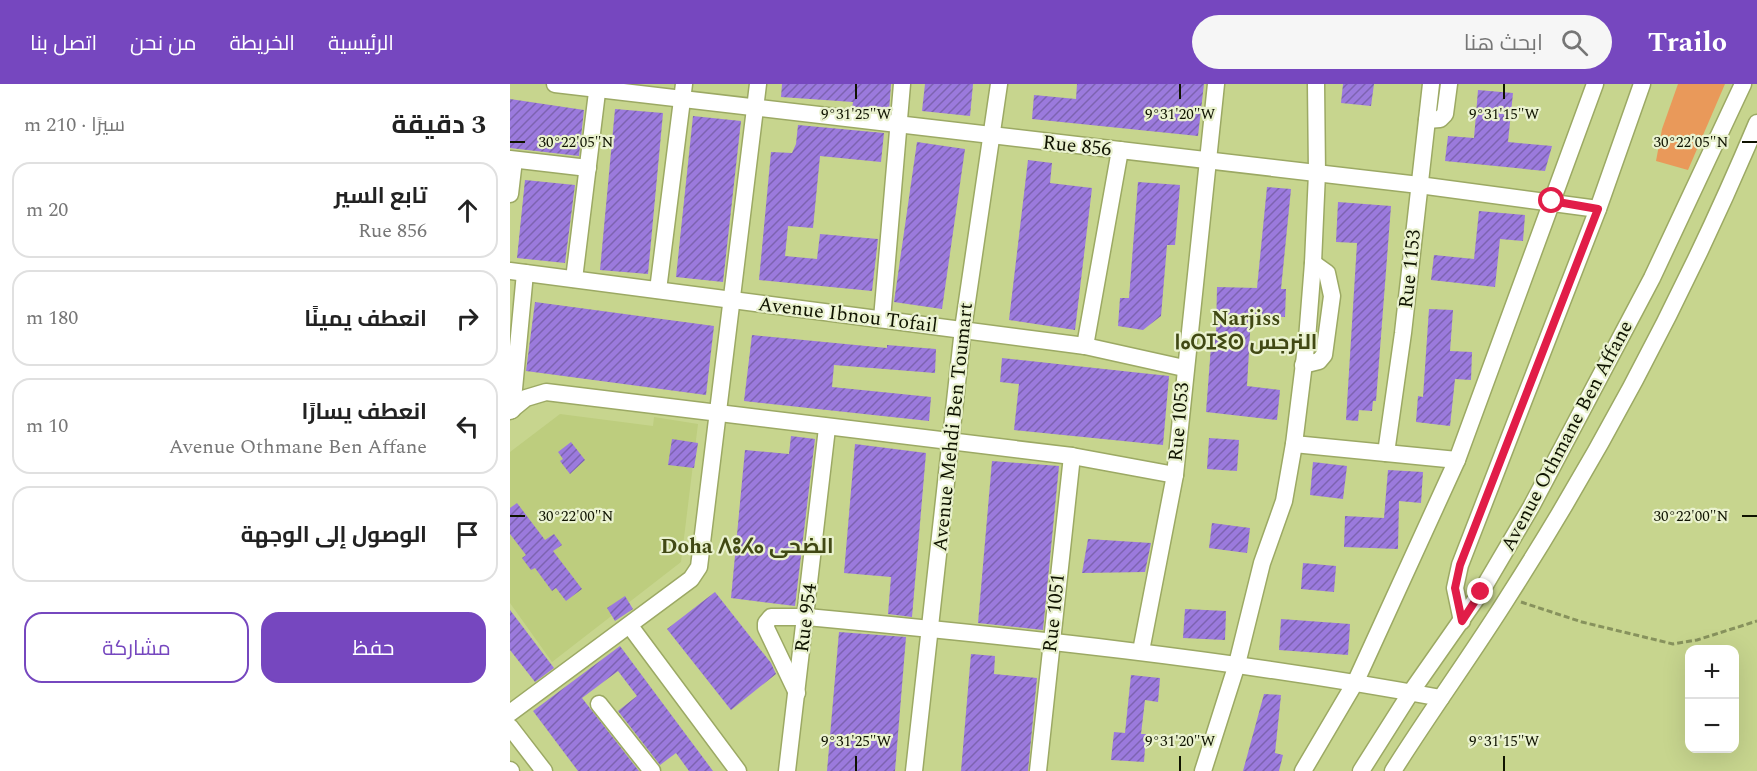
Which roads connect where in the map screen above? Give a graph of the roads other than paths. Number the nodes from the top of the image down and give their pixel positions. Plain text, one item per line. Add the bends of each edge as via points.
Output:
1 (555, 84) edge
2 (758, 84) edge
3 (902, 84) edge
4 (999, 84) edge
5 (1216, 84) edge
6 (1316, 84) edge
7 (1431, 84) edge
8 (1449, 84) edge
9 (1595, 84) edge
10 (1642, 84) edge
11 (1743, 84) edge
12 (598, 86) edge
13 (683, 91) edge
14 (756, 107) junction
15 (1427, 120) junction
16 (1757, 123) edge
17 (898, 124) junction
18 (992, 136) junction
19 (1120, 150) junction
20 (512, 159) edge
21 (1208, 161) junction
22 (588, 168) junction
23 (1317, 173) junction
24 (1419, 185) junction
25 (510, 194) edge
26 (1552, 201) junction
27 (1598, 209) junction
28 (517, 272) edge
29 (574, 279) junction
30 (658, 290) junction
31 (731, 300) junction
32 (882, 319) junction
33 (963, 329) junction
34 (1085, 346) junction
35 (1184, 368) junction
36 (511, 410) edge
37 (719, 414) junction
38 (826, 428) junction
39 (952, 442) junction
40 (1294, 444) junction
41 (1386, 453) junction
42 (1072, 456) junction
43 (1457, 460) junction
44 (1175, 475) junction
45 (807, 617) junction
46 (1462, 621) junction
47 (630, 626) junction
48 (931, 628) junction
49 (1051, 642) junction
50 (1141, 651) junction
51 (1237, 664) junction
52 (1356, 681) junction
53 (1411, 692) junction
54 (797, 693) junction
55 (1441, 698) junction
56 (599, 704) dead end
57 (510, 713) edge
58 (510, 727) edge
59 (544, 771) edge
60 (652, 771) edge
61 (738, 771) edge
62 (787, 771) edge
63 (914, 771) edge
64 (1038, 771) edge
65 (1203, 771) edge
66 (1304, 771) edge
67 (1361, 771) edge
68 (1393, 771) edge

1 - 12 street, Rue 856
2 - 14 street
3 - 17 street
4 - 18 street, Avenue Mehdi Ben Toumart
5 - 21 street, Rue 1053
6 - 23 street
7 - 15 street, Rue 1153
8 - 15 street via 1445,114 1440,119
9 - 26 street
10 - 27 street
11 - 46 street, Avenue Othmane Ben Affane via 1604,370 1531,507
12 - 13 street, Rue 856
12 - 22 street
13 - 14 street, Rue 856
13 - 30 street
14 - 17 street, Rue 856
14 - 31 street
15 - 24 street, Rue 1153
16 - 55 street, Avenue Othmane Ben Affane via 1656,338 1596,449 1509,597
17 - 18 street, Rue 856
17 - 32 street
18 - 19 street, Rue 856
18 - 33 street, Avenue Mehdi Ben Toumart
19 - 21 street, Rue 856
19 - 34 street
20 - 22 street
20 - 25 street
21 - 23 street, Rue 856
21 - 35 street, Rue 1053
22 - 29 street
23 - 24 street, Rue 856
23 - 40 street via 1304,365
24 - 26 street, Rue 856
24 - 41 street, Rue 1153
26 - 27 street, Rue 856
26 - 43 street
27 - 46 street via 1460,565 1455,588
28 - 29 street, Avenue Ibnou Tofail
28 - 36 street
29 - 30 street, Avenue Ibnou Tofail
30 - 31 street, Avenue Ibnou Tofail
31 - 32 street, Avenue Ibnou Tofail
31 - 37 street
32 - 33 street, Avenue Ibnou Tofail
33 - 34 street, Avenue Ibnou Tofail
33 - 39 street, Avenue Mehdi Ben Toumart
34 - 35 street, Avenue Ibnou Tofail
35 - 44 street, Rue 1053
36 - 37 street via 526,398 546,392
37 - 38 street
37 - 47 street via 699,567 691,579
38 - 39 street
38 - 45 street, Rue 954
39 - 42 street
39 - 48 street, Avenue Mehdi Ben Toumart
40 - 41 street
40 - 51 street via 1284,501 1262,563
41 - 43 street
42 - 44 street
42 - 49 street, Rue 1051
43 - 52 street
44 - 50 street, Rue 1053
45 - 48 street
45 - 54 street, Rue 954
45 - 54 street via 777,616 766,623
46 - 53 street, Avenue Othmane Ben Affane
47 - 57 street
47 - 61 street
48 - 49 street
48 - 63 street, Avenue Mehdi Ben Toumart
49 - 50 street
49 - 64 street, Rue 1051
50 - 51 street
51 - 52 street
51 - 65 street
52 - 53 street
52 - 66 street
53 - 55 street
53 - 67 street, Avenue Othmane Ben Affane
54 - 62 street, Rue 954
55 - 68 street, Avenue Othmane Ben Affane
56 - 60 street
58 - 59 street

